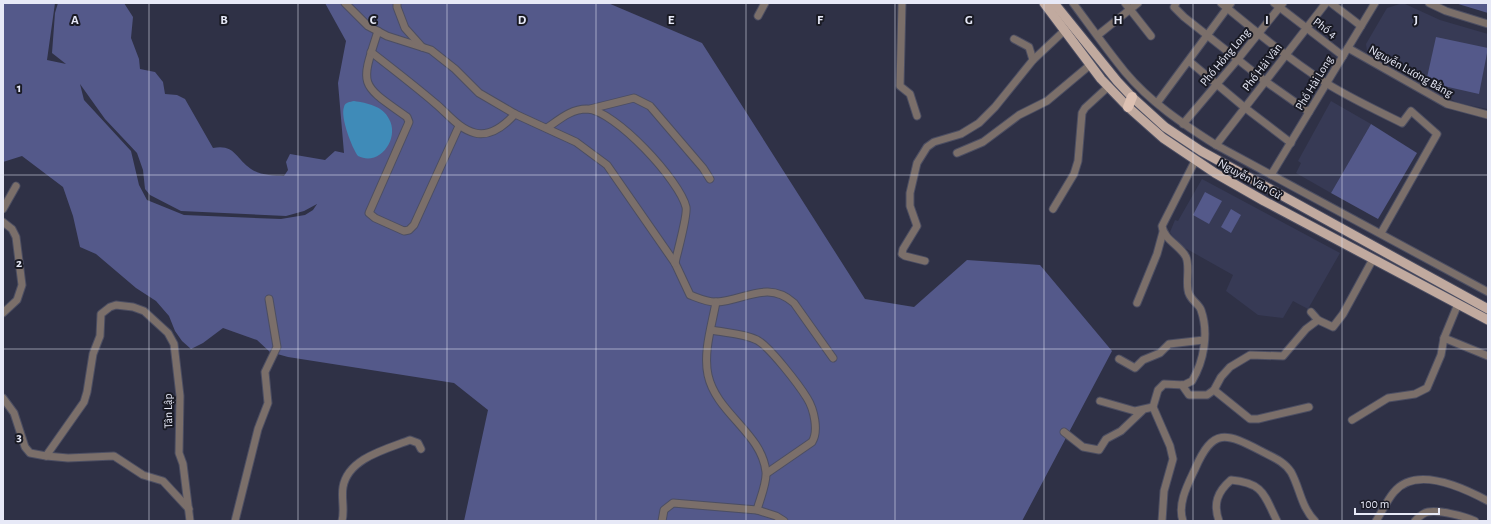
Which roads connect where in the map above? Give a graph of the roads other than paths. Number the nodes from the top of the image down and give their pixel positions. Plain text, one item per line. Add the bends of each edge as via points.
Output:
1 (345, 3) edge
2 (397, 3) edge
3 (766, 3) edge
4 (902, 3) edge
5 (1044, 3) edge
6 (1054, 3) edge
7 (1073, 3) edge
8 (1138, 3) edge
9 (1176, 3) edge
10 (1221, 3) edge
11 (1326, 3) edge
12 (1331, 3) edge
13 (1375, 3) edge
14 (1429, 3) edge
15 (1279, 4) edge
16 (1128, 6) edge
17 (1229, 6) edge
18 (758, 16) dead end
19 (1488, 24) edge
20 (1361, 26) junction
21 (1306, 28) junction
22 (1065, 30) junction
23 (378, 31) junction
24 (1258, 34) junction
25 (1098, 35) junction
26 (1208, 35) junction
27 (1151, 36) dead end
28 (1014, 39) dead end
29 (422, 47) junction
30 (1348, 48) junction
31 (371, 52) junction
32 (1285, 55) junction
33 (1343, 56) junction
34 (1238, 59) junction
35 (1033, 60) junction
36 (1189, 61) junction
37 (1090, 65) junction
38 (1265, 81) junction
39 (1327, 83) junction
40 (1216, 84) junction
41 (1109, 86) junction
42 (1132, 97) junction
43 (1157, 103) junction
44 (1128, 107) junction
45 (1244, 107) junction
46 (590, 109) junction
47 (1309, 112) junction
48 (515, 114) junction
49 (1488, 115) edge
50 (917, 116) dead end
51 (1183, 124) junction
52 (459, 126) junction
53 (548, 128) junction
54 (1291, 143) junction
55 (1216, 145) junction
56 (957, 153) dead end
57 (1195, 161) junction
58 (1271, 175) junction
59 (710, 179) dead end
60 (16, 186) dead end
61 (1327, 205) junction
62 (3, 209) edge
63 (1053, 209) dead end
64 (1320, 217) junction
65 (3, 222) edge
66 (1163, 232) junction
67 (1381, 233) junction
68 (1373, 259) junction
69 (925, 261) dead end
70 (675, 263) junction
71 (1488, 292) edge
72 (269, 299) dead end
73 (716, 302) junction
74 (1137, 304) dead end
75 (1458, 304) junction
76 (1488, 309) edge
77 (1311, 312) dead end
78 (3, 313) edge
79 (1318, 320) junction
80 (1488, 320) edge
81 (711, 330) junction
82 (1444, 338) junction
83 (1204, 340) junction
84 (1488, 356) edge
85 (833, 358) dead end
86 (1119, 359) dead end
87 (1182, 385) junction
88 (1214, 390) junction
89 (3, 400) edge
90 (1100, 401) dead end
91 (1309, 407) dead end
92 (1153, 408) junction
93 (1142, 411) junction
94 (1352, 420) dead end
95 (1064, 432) dead end
96 (421, 449) dead end
97 (46, 456) junction
98 (767, 473) junction
99 (1488, 501) edge
100 (190, 510) junction
101 (757, 510) junction
102 (190, 521) edge
103 (235, 521) edge
104 (342, 521) edge
105 (662, 521) edge
106 (784, 521) edge
107 (1162, 521) edge
108 (1183, 521) edge
109 (1219, 521) edge
110 (1277, 521) edge
111 (1315, 521) edge
112 (1376, 521) edge
113 (1415, 521) edge
114 (1473, 521) edge

1 - 23 street via 368,26
2 - 29 street via 396,7 406,28
3 - 18 street
4 - 50 street via 900,86 910,94
5 - 22 main road, Nguyễn Văn Cừ
6 - 42 main road, Nguyễn Văn Cừ
7 - 25 street, Nguyễn Văn Cừ
8 - 16 street
9 - 26 street via 1174,7
10 - 17 street
11 - 21 street, Phố Hải Vân
12 - 20 street
13 - 20 street, Phố Hải Long
14 - 19 street
15 - 21 street, Phố 4
15 - 24 street, Phố Hồng Long
16 - 25 street
16 - 27 street
17 - 24 street
17 - 26 street
20 - 30 street, Phố Hải Long
21 - 32 street, Phố Hải Vân
21 - 33 street, Phố 4
22 - 35 street
22 - 37 main road, Nguyễn Văn Cừ
23 - 29 street
23 - 31 street
24 - 32 street
24 - 34 street, Phố Hồng Long
25 - 43 street, Nguyễn Văn Cừ via 1125,72
26 - 34 street
26 - 36 street
28 - 35 street via 1029,47
29 - 48 street via 431,50 455,69 479,93
30 - 33 street, Phố Hải Long
30 - 49 street, Nguyễn Lương Bằng via 1447,104
31 - 52 street
31 - 52 street via 365,76 367,85 378,97 407,117 409,122 369,213 404,231 409,230 414,225
32 - 38 street, Phố Hải Vân
32 - 39 street
33 - 39 street, Phố Hải Long
34 - 38 street
34 - 40 street, Phố Hồng Long
35 - 69 street via 979,123 961,134 930,144 917,163 910,200 917,226 902,254
36 - 40 street
36 - 43 street
37 - 41 main road, Nguyễn Văn Cừ
37 - 56 street via 1046,101 1019,115 982,142
38 - 45 street, Phố Hải Vân
38 - 47 street
39 - 47 street, Phố Hải Long
39 - 67 street via 1402,123 1411,111 1437,134
40 - 45 street
40 - 51 street, Phố Hồng Long
41 - 44 main road, Nguyễn Văn Cừ
41 - 63 street via 1084,108 1078,161 1074,174
42 - 44 highway
42 - 64 main road, Nguyễn Văn Cừ via 1165,127 1201,152
43 - 51 street, Nguyễn Văn Cừ
44 - 57 main road, Nguyễn Văn Cừ via 1163,138
45 - 54 street
45 - 55 street, Phố Hải Vân
46 - 53 street via 577,109
46 - 59 street via 634,98 650,106
46 - 70 street via 627,130 655,159 681,194 687,208
47 - 54 street, Phố Hải Long
48 - 52 street via 506,124 486,134 475,133
48 - 53 street
51 - 55 street, Nguyễn Văn Cừ
53 - 70 street via 576,142 607,165
54 - 58 street, Phố Hải Long
55 - 58 street, Nguyễn Văn Cừ
57 - 66 street via 1163,221
57 - 68 main road, Nguyễn Văn Cừ
58 - 61 street, Nguyễn Văn Cừ
60 - 62 street
61 - 64 street
61 - 67 street, Nguyễn Văn Cừ
64 - 76 main road, Nguyễn Văn Cừ
65 - 78 street via 12,229 16,237 22,285 17,300
66 - 74 street
66 - 83 street via 1186,257 1188,292 1191,300 1201,308 1205,325
67 - 71 street, Nguyễn Văn Cừ
68 - 75 main road, Nguyễn Văn Cừ
68 - 79 street via 1343,314 1333,327
70 - 73 street via 690,295
72 - 103 street via 278,347 265,372 268,403 258,429
73 - 81 street
73 - 85 street via 768,291 786,296 794,303
75 - 80 main road, Nguyễn Văn Cừ
75 - 82 street
77 - 79 street
79 - 88 street via 1306,329 1284,356 1250,355 1230,366
81 - 98 street via 708,376 720,400 761,454
81 - 98 street via 747,336 767,347 808,399 816,436 812,442
82 - 84 street
82 - 94 street via 1441,355 1427,388 1415,394 1388,398
83 - 86 street via 1169,344 1160,353 1143,360 1135,368
83 - 87 street via 1203,358 1198,370 1192,381
87 - 88 street via 1189,395 1207,395
87 - 92 street via 1164,384 1158,390
88 - 91 street via 1250,419
89 - 97 street via 14,413 27,451
90 - 93 street via 1128,410
92 - 93 street
92 - 107 street via 1173,459 1164,491
93 - 95 street via 1121,431 1106,439 1098,450 1083,447
96 - 104 street via 418,443 410,440 359,463 343,486
97 - 100 street via 114,456 143,475 164,481
97 - 100 street, Tân Lập via 84,402 93,354 100,336 101,314 116,305 144,311 168,333 174,344 180,396 179,452
98 - 101 street
99 - 112 street via 1468,490 1446,483 1416,480 1403,484 1394,492
100 - 102 street, Tân Lập
101 - 105 street via 673,503 664,510
101 - 106 street
108 - 111 street via 1184,494 1203,450 1212,441 1225,437 1237,439 1283,463 1291,472 1307,513
109 - 110 street via 1215,508 1217,499 1231,480 1257,486 1265,494
113 - 114 street via 1420,515 1428,512 1458,515

